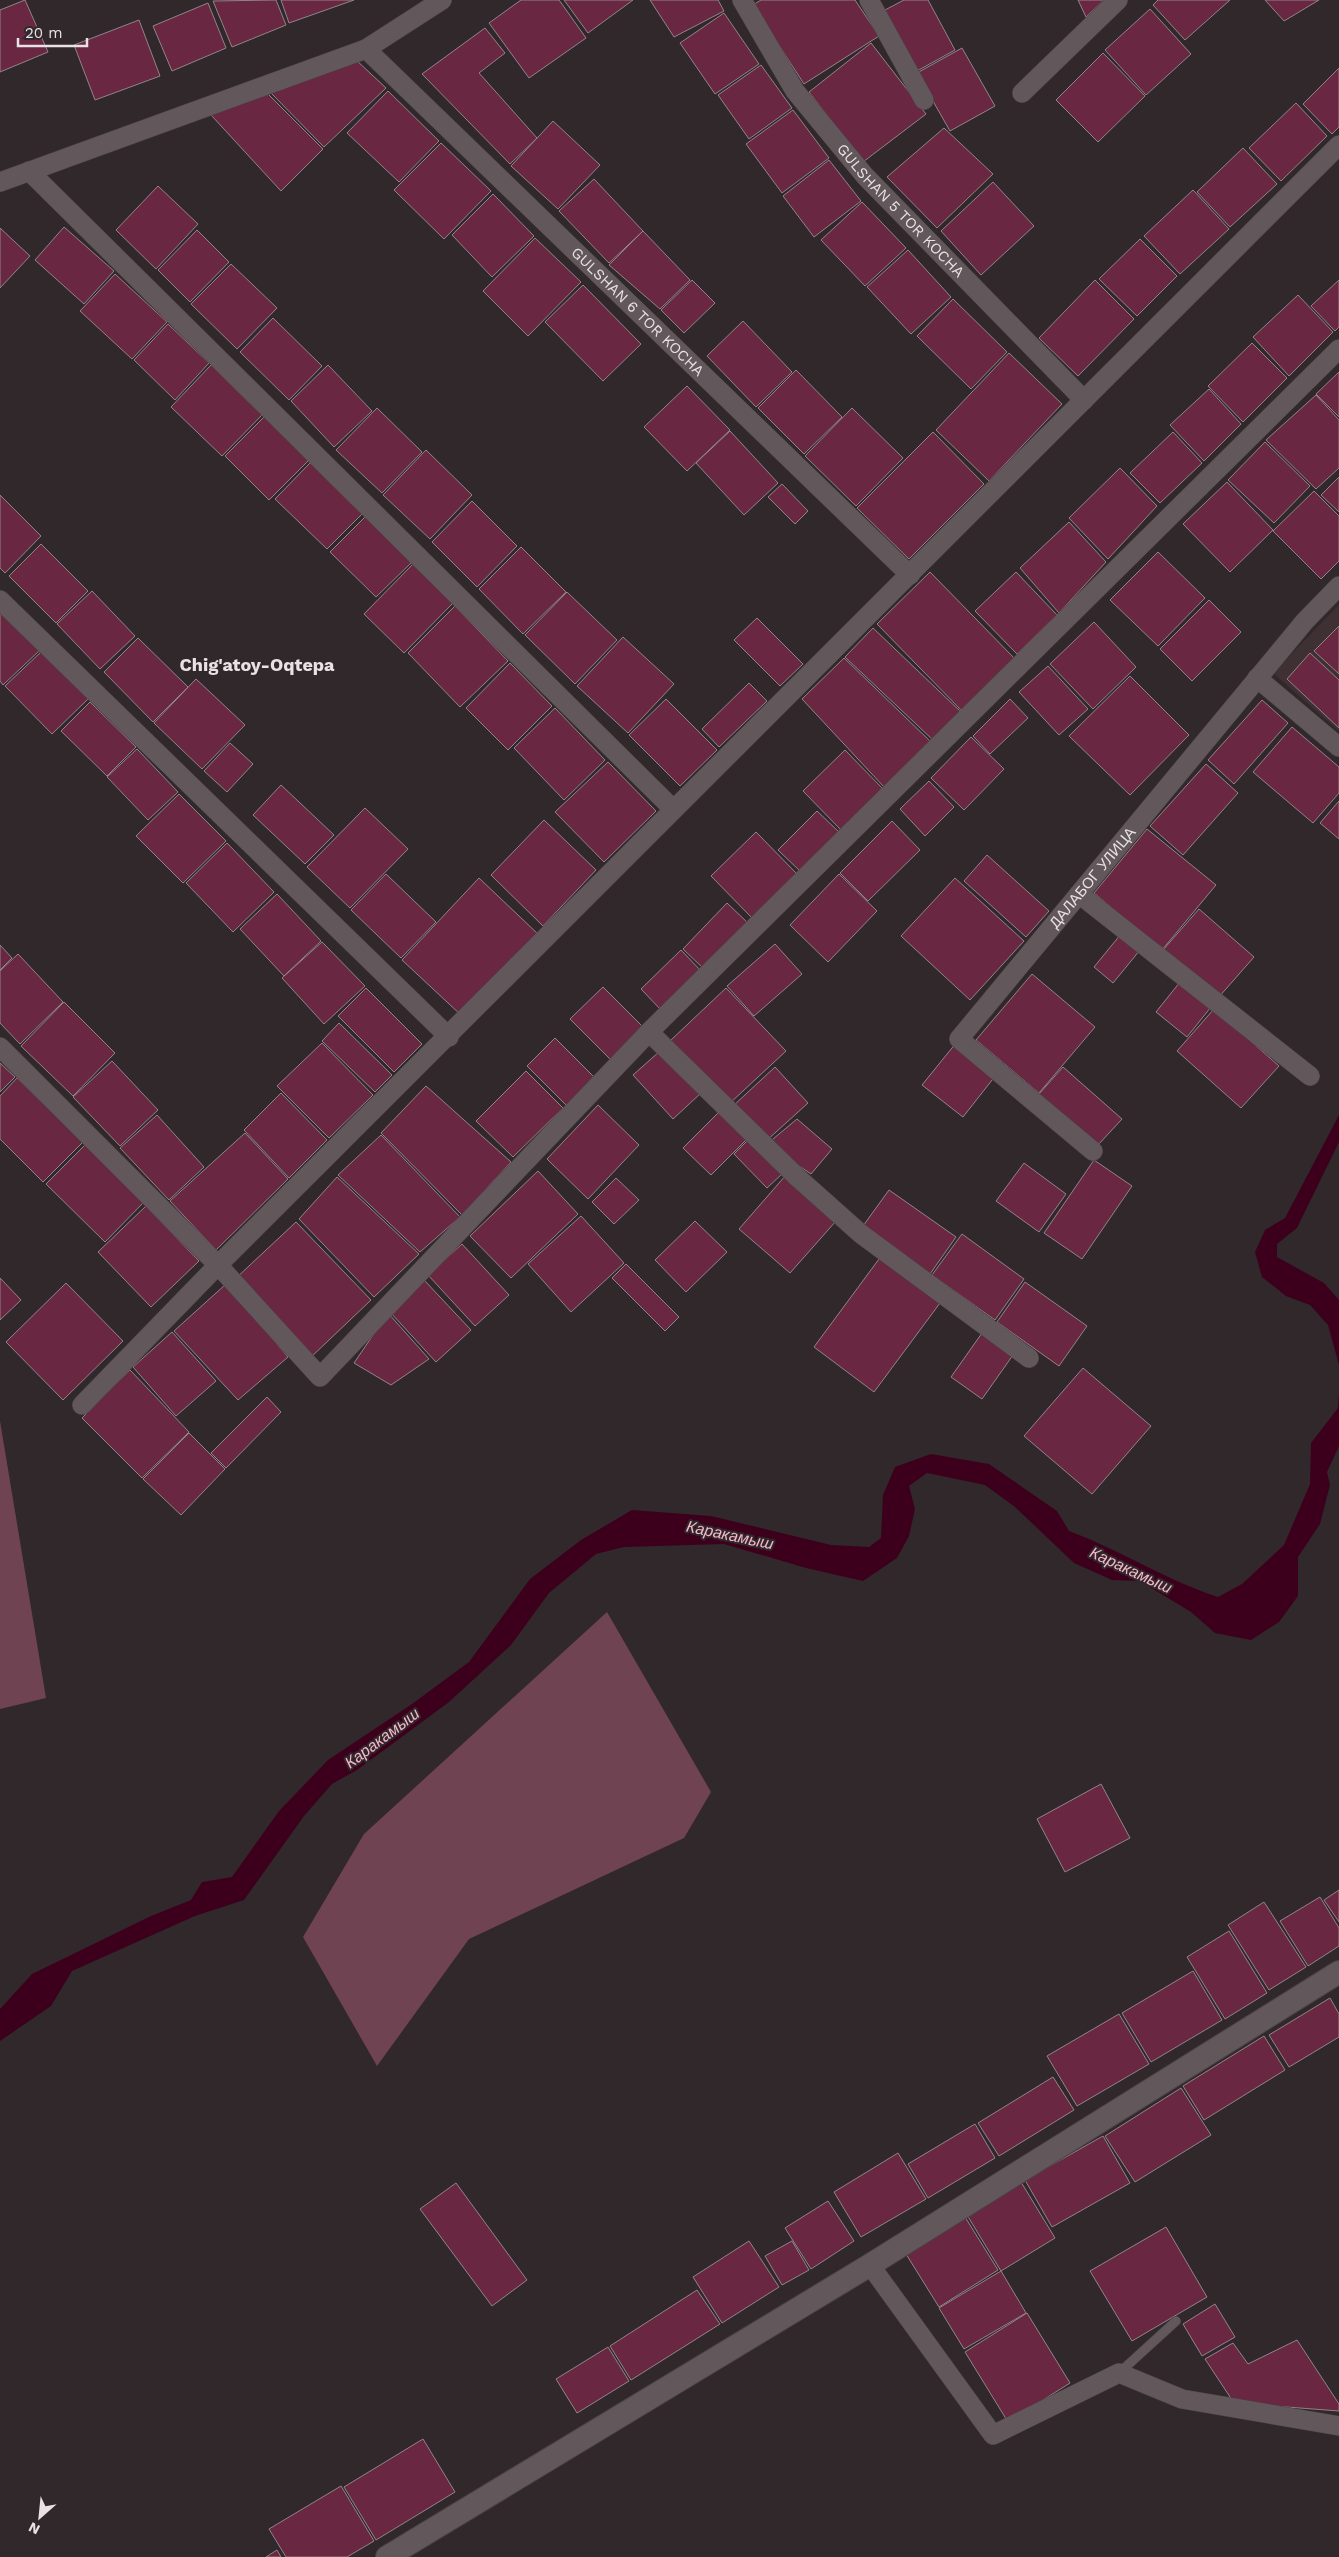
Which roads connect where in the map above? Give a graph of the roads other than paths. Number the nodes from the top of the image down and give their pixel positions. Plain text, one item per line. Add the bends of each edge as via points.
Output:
1 (442, 0) edge
2 (742, 0) edge
3 (869, 0) edge
4 (1118, 0) edge
5 (366, 49) junction
6 (1022, 93) dead end
7 (924, 100) dead end
8 (1339, 145) edge
9 (28, 171) junction
10 (0, 182) edge
11 (1339, 349) edge
12 (1084, 400) junction
13 (910, 575) junction
14 (1339, 586) edge
15 (0, 600) edge
16 (1257, 678) junction
17 (1339, 746) edge
18 (673, 809) junction
19 (1079, 894) junction
20 (649, 1032) junction
21 (449, 1037) junction
22 (0, 1047) edge
23 (1310, 1076) dead end
24 (1093, 1151) dead end
25 (218, 1265) junction
26 (1029, 1358) dead end
27 (82, 1405) dead end
28 (1339, 1972) edge
29 (870, 2264) junction
30 (1176, 2321) dead end
31 (1119, 2373) junction
32 (1339, 2426) edge
33 (387, 2557) edge

1 - 5 street
2 - 12 street, GULSHAN 5 TOR KOCHA via 795,91 865,176
3 - 7 street
4 - 6 street
5 - 9 street
5 - 13 street, GULSHAN 6 TOR KOCHA
8 - 12 street
9 - 10 street
9 - 18 street
11 - 20 street
12 - 13 street
13 - 18 street
14 - 16 street, ДАЛАБОГ УЛИЦА
15 - 21 street
16 - 17 street
16 - 19 street, ДАЛАБОГ УЛИЦА
18 - 21 street
19 - 23 street
19 - 24 street, ДАЛАБОГ УЛИЦА via 959,1039
20 - 25 street via 320,1376
20 - 26 street via 797,1178 861,1234
21 - 25 street
22 - 25 street
25 - 27 street
28 - 29 street
29 - 31 street via 993,2435
29 - 33 street
30 - 31 lane
31 - 32 street via 1182,2398

